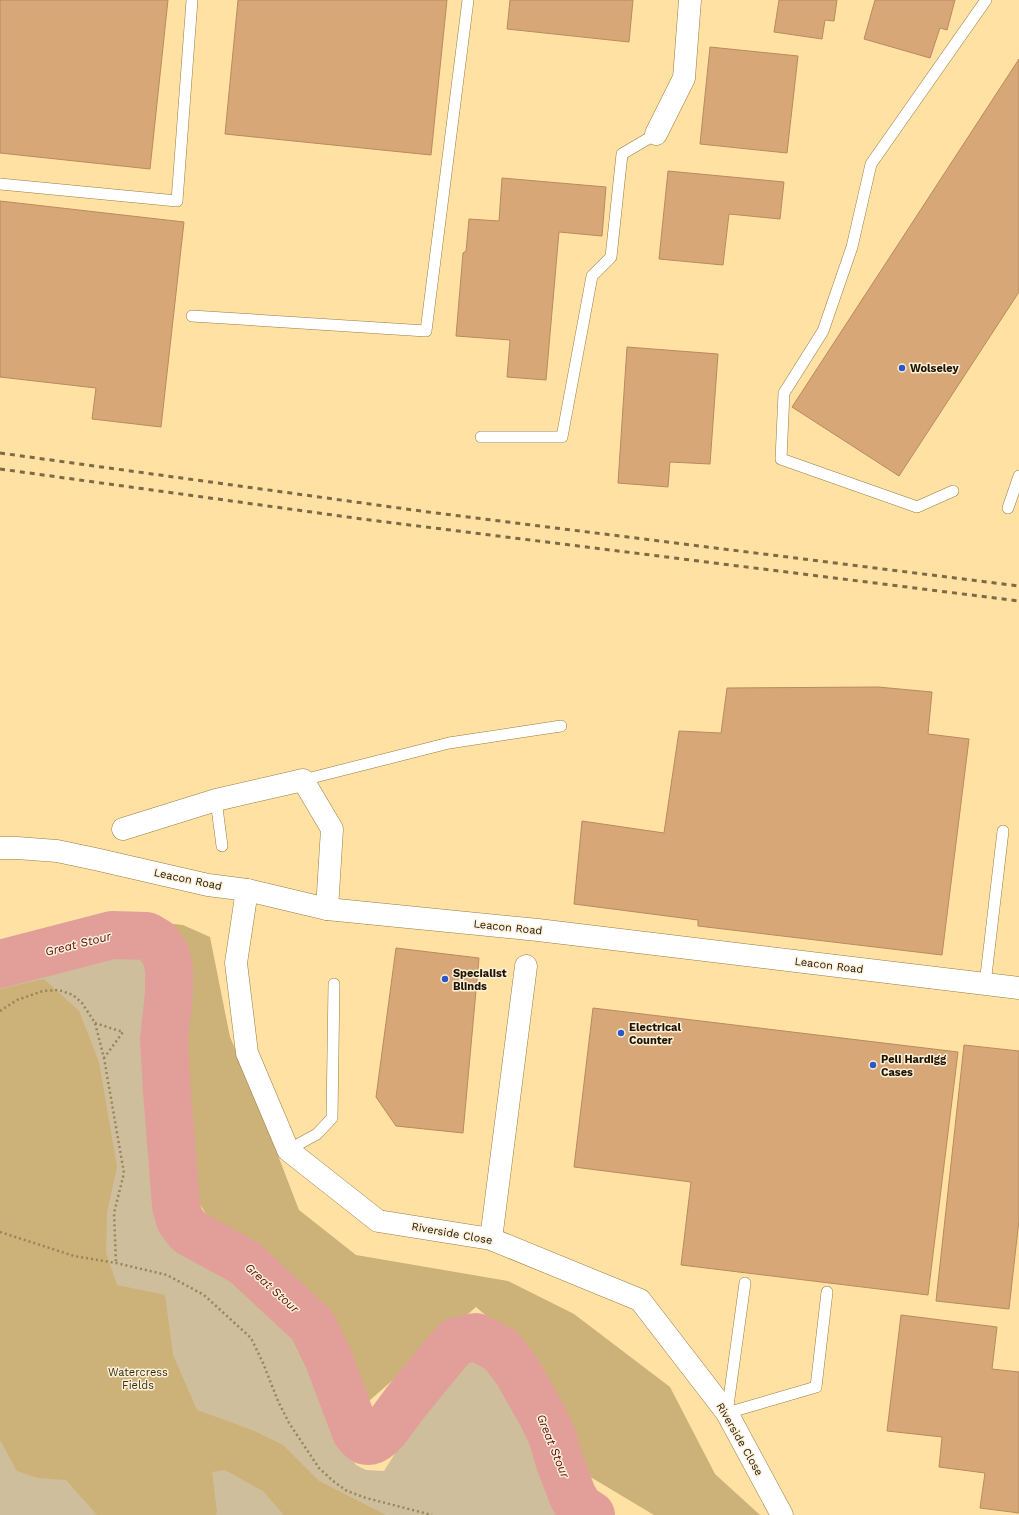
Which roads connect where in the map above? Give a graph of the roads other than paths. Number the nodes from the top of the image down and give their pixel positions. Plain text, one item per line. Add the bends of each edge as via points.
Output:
1 (192, 0) edge
2 (468, 0) edge
3 (690, 0) edge
4 (986, 0) edge
5 (656, 134) joint
6 (0, 184) edge
7 (192, 316) dead end
8 (482, 437) dead end
9 (1019, 476) edge
10 (953, 491) dead end
11 (1008, 508) dead end
12 (562, 726) dead end
13 (304, 780) junction
14 (216, 800) junction
15 (123, 830) dead end
16 (1002, 831) dead end
17 (222, 846) dead end
18 (0, 848) edge
19 (247, 890) junction
20 (327, 909) junction
21 (526, 966) dead end
22 (334, 984) dead end
23 (985, 984) junction
24 (1019, 988) edge
25 (288, 1150) junction
26 (491, 1239) junction
27 (745, 1283) dead end
28 (827, 1292) dead end
29 (727, 1413) junction
30 (782, 1515) edge

1 - 6 lane via 177,201
2 - 7 lane via 426,331
3 - 5 street via 684,78
4 - 10 lane via 871,164 852,247 823,331 784,393 781,459 917,507
5 - 8 lane via 622,154 611,257 592,276 562,437
9 - 11 lane
12 - 13 lane via 450,743
13 - 14 street
13 - 20 street via 332,830
14 - 15 street
14 - 17 lane
16 - 23 lane
18 - 19 street, Leacon Road via 57,851 208,885
19 - 20 street, Leacon Road
19 - 25 street, Riverside Close via 236,962 247,1053
20 - 23 street, Leacon Road via 538,930
21 - 26 street
22 - 25 lane via 332,1118 317,1134
23 - 24 street, Leacon Road
25 - 26 street, Riverside Close via 378,1220
26 - 29 street, Riverside Close via 640,1300
27 - 29 lane
28 - 29 lane via 816,1387
29 - 30 street, Riverside Close

